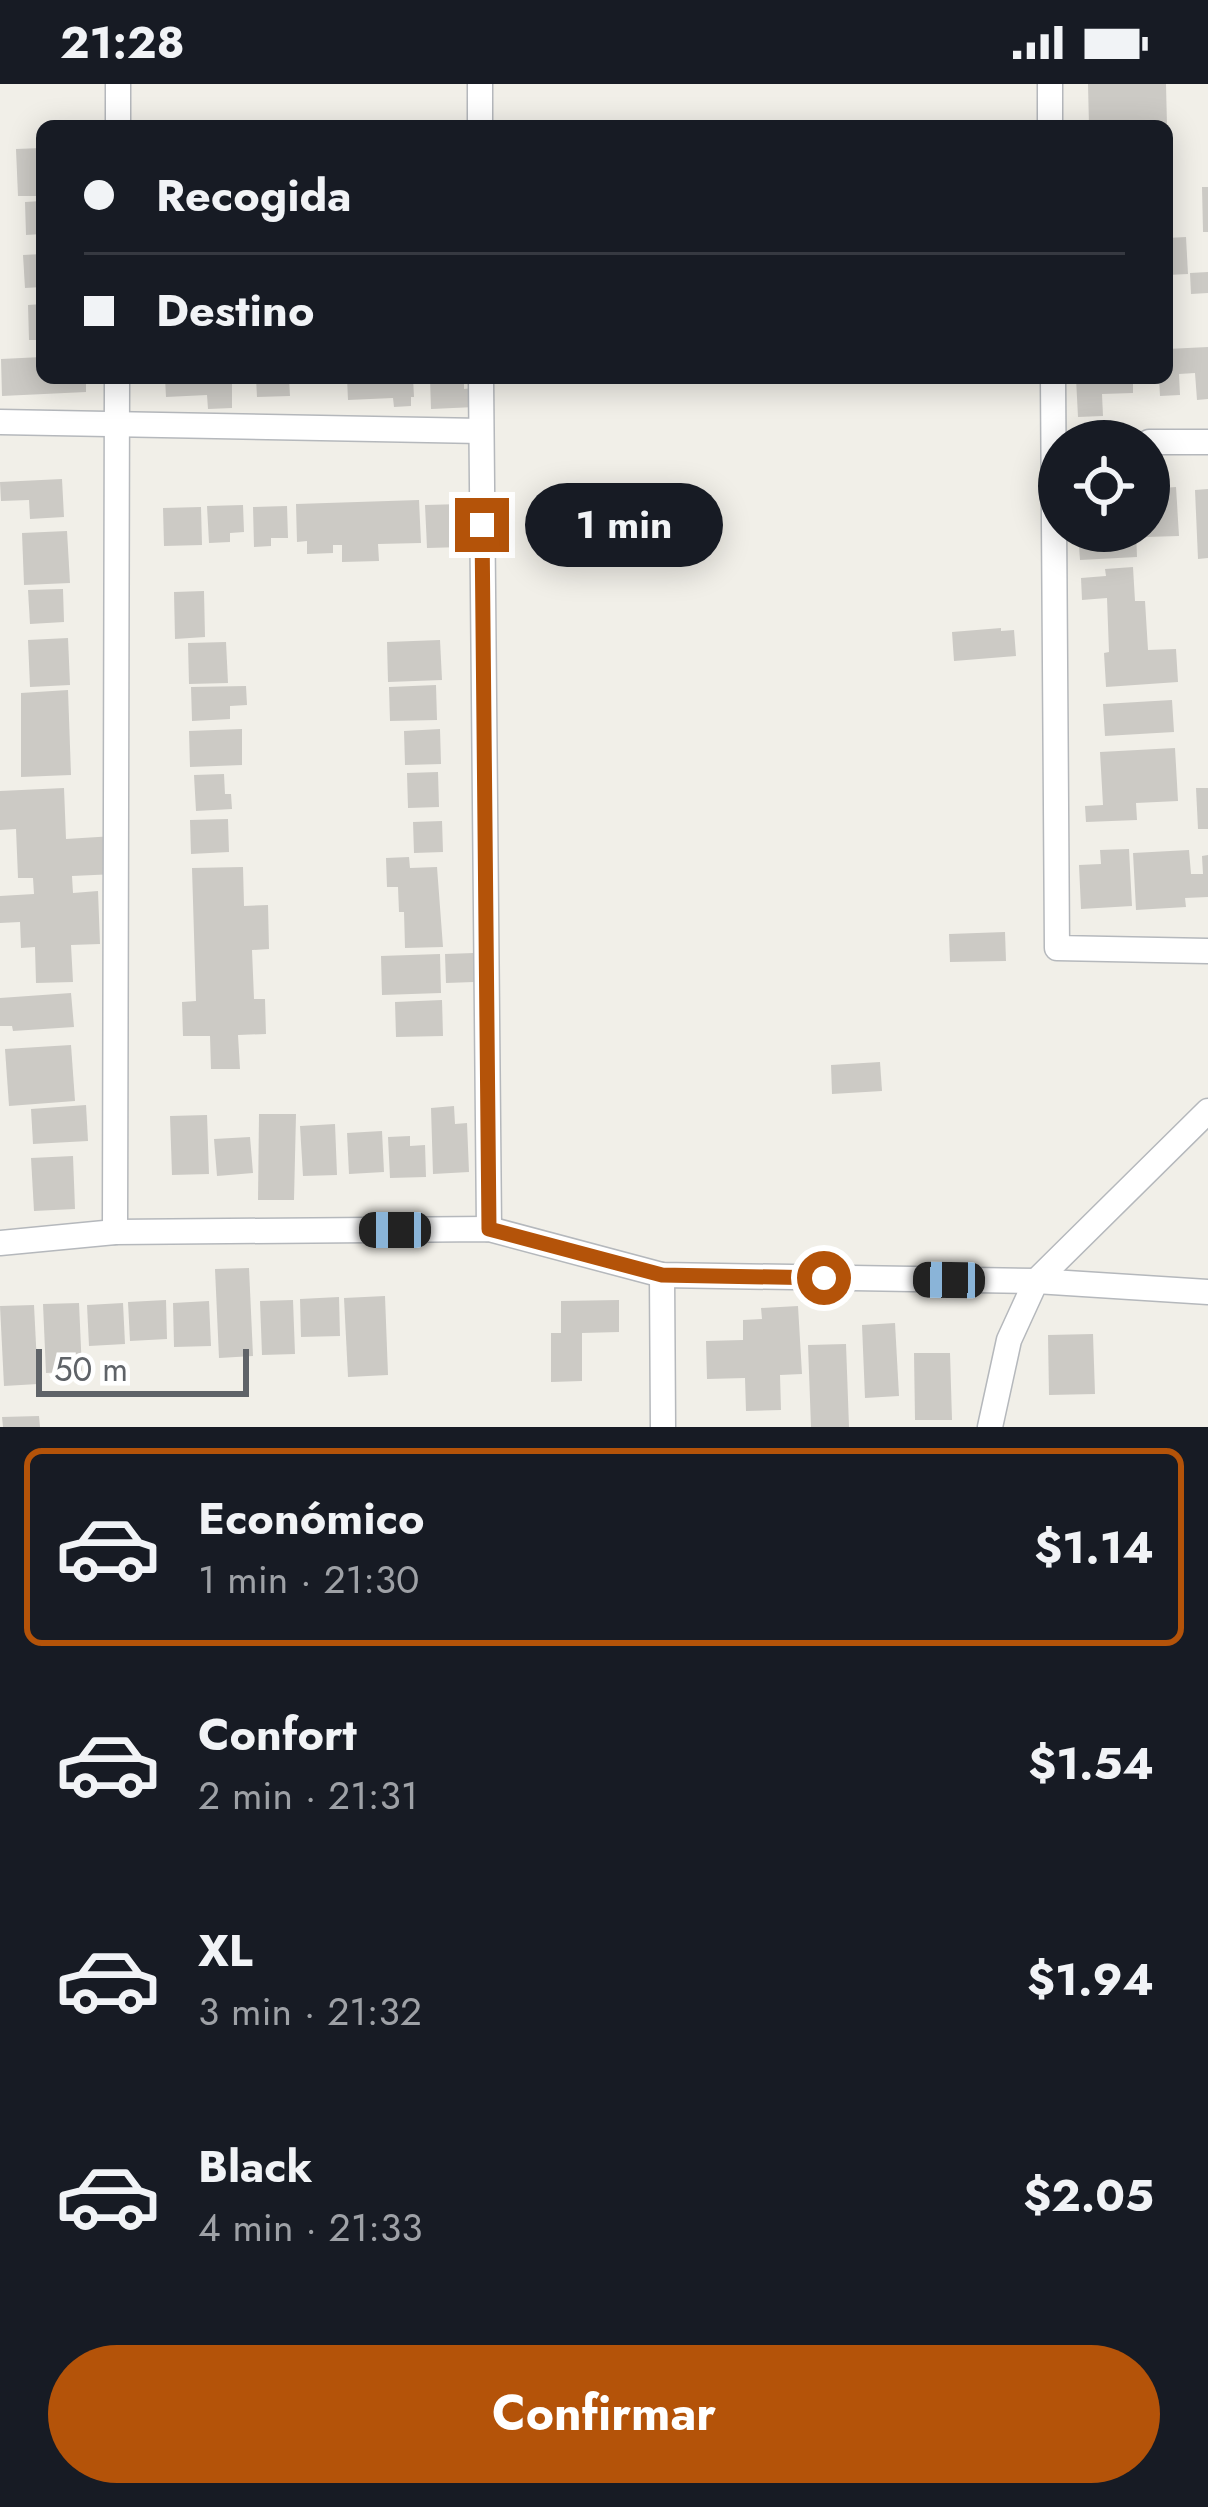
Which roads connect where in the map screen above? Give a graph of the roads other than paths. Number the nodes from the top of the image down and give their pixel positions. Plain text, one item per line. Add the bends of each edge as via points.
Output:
1 (118, 84) edge
2 (480, 84) edge
3 (1050, 84) edge
4 (118, 120) edge
5 (480, 120) edge
6 (1050, 120) edge
7 (117, 384) edge
8 (481, 384) edge
9 (1053, 384) edge
10 (1055, 420) edge
11 (0, 422) edge
12 (117, 425) junction
13 (481, 431) junction
14 (1170, 442) edge
15 (1208, 442) edge
16 (1056, 552) edge
17 (1208, 951) edge
18 (1208, 1111) edge
19 (489, 1229) junction
20 (115, 1232) junction
21 (0, 1243) edge
22 (662, 1275) junction
23 (1036, 1281) junction
24 (1208, 1292) edge
25 (663, 1427) edge
26 (990, 1427) edge

1 - 4 street
2 - 5 street
3 - 6 street
7 - 12 street
8 - 13 street
9 - 10 street
11 - 12 street
12 - 13 street
12 - 20 street
13 - 19 street
14 - 15 street
16 - 17 street via 1058,948
18 - 23 street
19 - 20 street
19 - 22 street
20 - 21 street
22 - 23 street
22 - 25 street
23 - 24 street
23 - 26 street via 1009,1340

